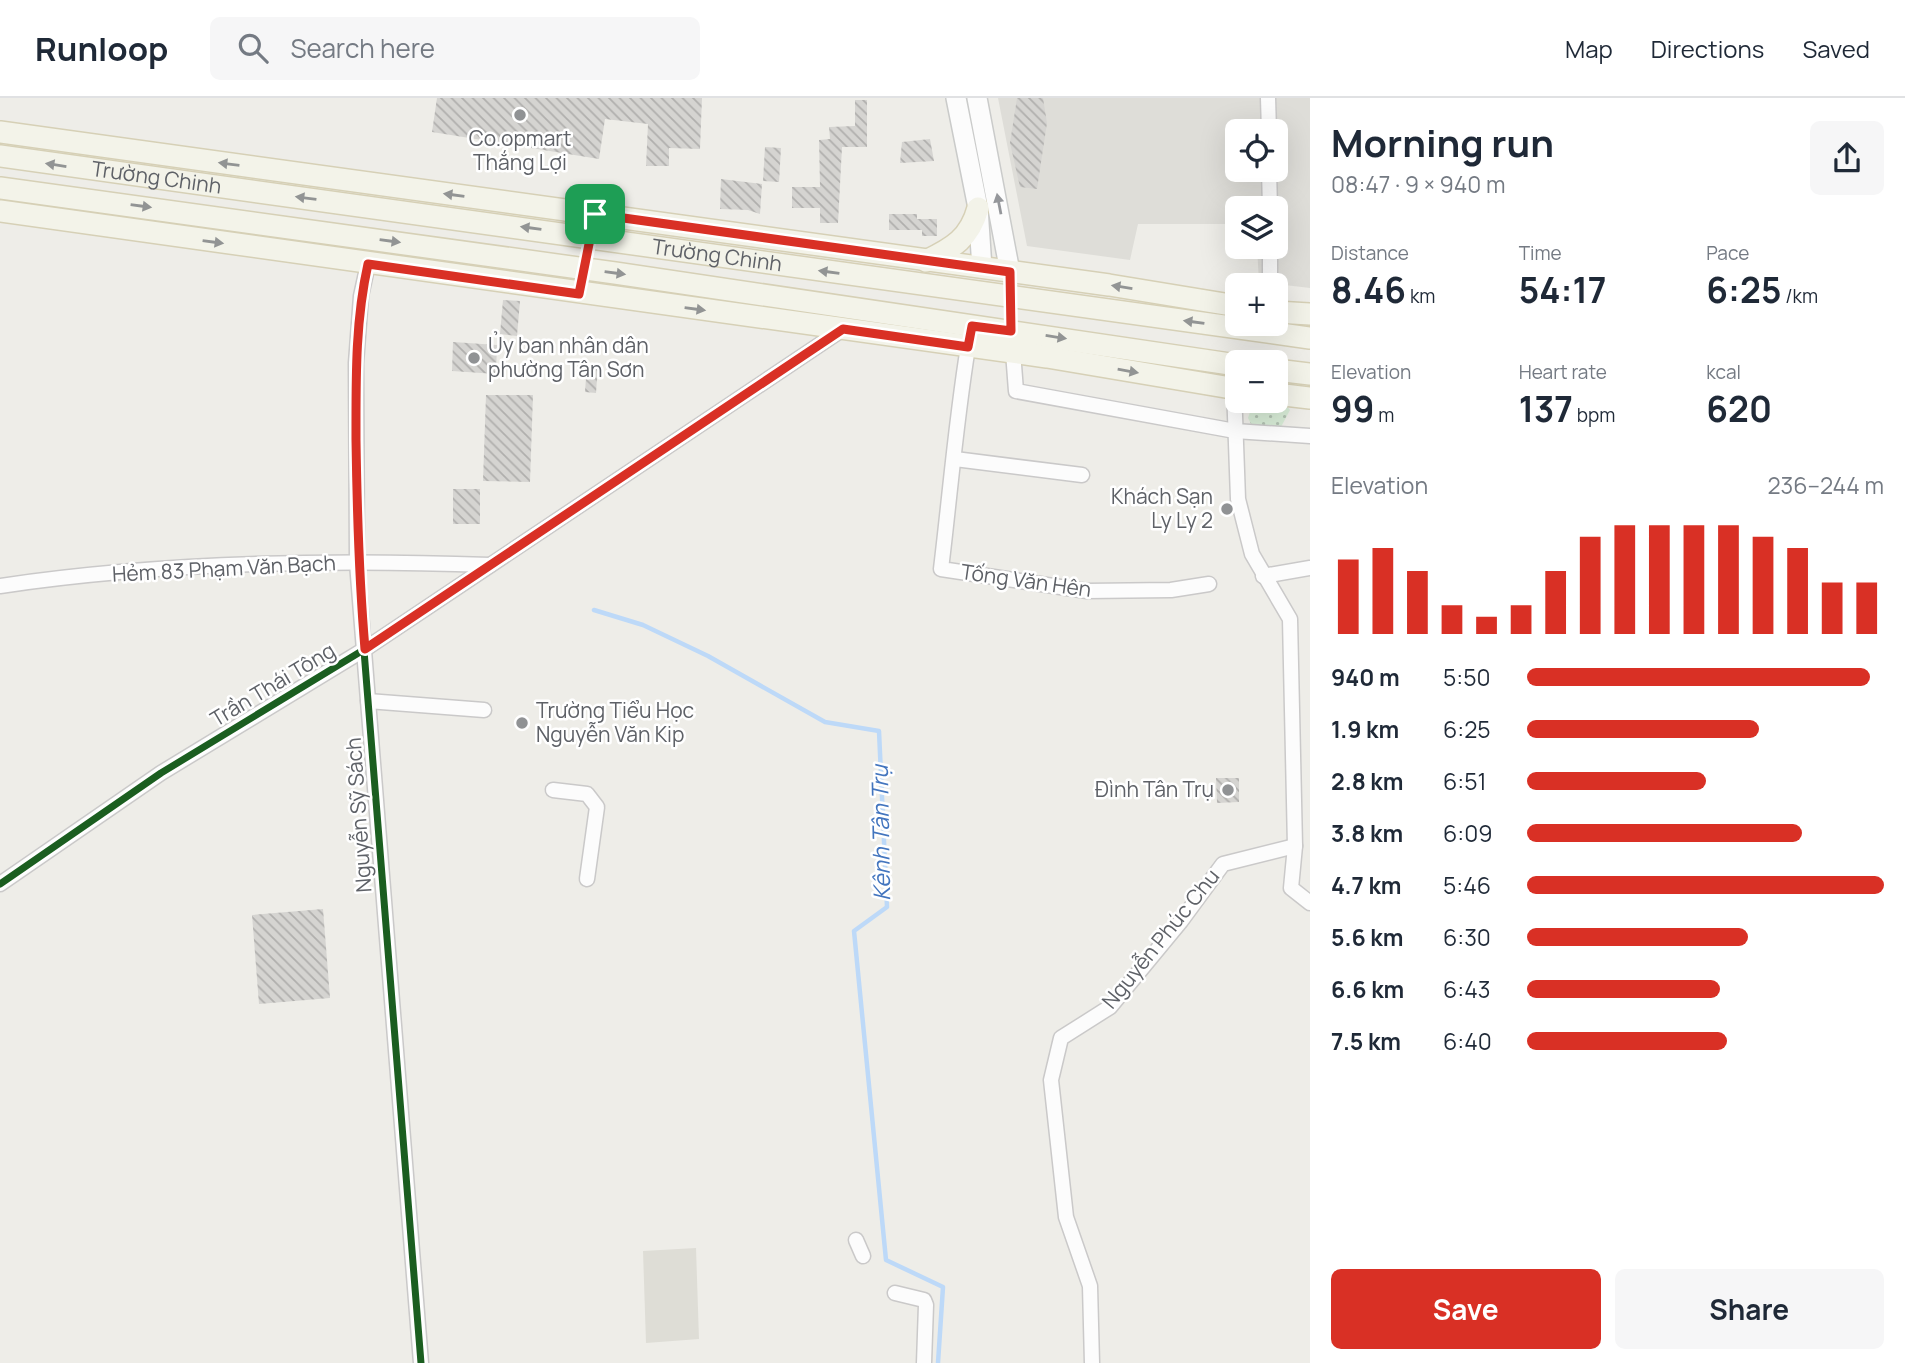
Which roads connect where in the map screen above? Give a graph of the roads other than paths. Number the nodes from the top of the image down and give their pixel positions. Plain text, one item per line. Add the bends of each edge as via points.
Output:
1 (956, 98) edge
2 (977, 98) edge
3 (1268, 98) edge
4 (1269, 119) edge
5 (0, 132) edge
6 (0, 156) edge
7 (0, 188) edge
8 (978, 208) junction
9 (0, 211) edge
10 (595, 214) junction
11 (590, 237) junction
12 (928, 260) junction
13 (368, 264) junction
14 (584, 268) junction
15 (982, 268) junction
16 (1010, 272) junction
17 (876, 278) junction
18 (978, 292) junction
19 (579, 294) junction
20 (1010, 296) junction
21 (1225, 304) edge
22 (1288, 313) edge
23 (1310, 314) edge
24 (843, 329) junction
25 (970, 336) junction
26 (1310, 338) edge
27 (1012, 342) junction
28 (1225, 364) edge
29 (1288, 371) edge
30 (1310, 374) edge
31 (1225, 386) edge
32 (1288, 395) edge
33 (1310, 398) edge
34 (1235, 413) edge
35 (1235, 431) junction
36 (1310, 436) edge
37 (955, 459) junction
38 (1082, 475) dead end
39 (357, 563) junction
40 (490, 565) junction
41 (1310, 569) edge
42 (1263, 576) junction
43 (1209, 584) dead end
44 (0, 586) edge
45 (365, 649) junction
46 (368, 701) junction
47 (484, 710) dead end
48 (553, 790) dead end
49 (1295, 846) junction
50 (587, 879) dead end
51 (0, 884) edge
52 (1310, 903) edge
53 (856, 1240) dead end
54 (863, 1256) dead end
55 (895, 1293) dead end
56 (421, 1363) edge
57 (924, 1363) edge
58 (1092, 1363) edge

1 - 8 street
16 -> 2 street
3 - 4 street
10 -> 5 main road, Trường Chinh
11 -> 6 main road, Trường Chinh
7 -> 14 main road, Trường Chinh
8 - 12 main road via 964,239
8 - 15 street
9 -> 13 main road, Trường Chinh
10 - 11 main road
10 - 12 main road, Trường Chinh
11 - 14 main road
17 -> 11 main road, Trường Chinh
12 - 15 main road, Trường Chinh
12 - 17 main road
13 - 19 main road, Trường Chinh
13 - 39 street, Nguyễn Sỹ Sách via 356,363
14 - 19 main road
14 -> 25 main road, Trường Chinh
15 - 16 main road, Trường Chinh
15 - 18 main road
16 - 20 main road
21 -> 16 main road, Trường Chinh
17 - 18 main road, Trường Chinh
18 - 20 main road, Trường Chinh
18 - 25 main road
19 -> 24 main road, Trường Chinh
26 -> 20 main road, Trường Chinh
20 - 27 main road
22 - 23 main road
24 - 25 main road, Trường Chinh
24 - 40 street, Trần Thái Tông
25 - 27 main road, Trường Chinh
25 - 37 street, Tống Văn Hên via 956,421
27 -> 28 main road, Trường Chinh
27 -> 31 main road, Trường Chinh
27 - 35 street via 1016,391
29 - 30 main road
32 - 33 main road
34 - 35 street
35 - 36 street
35 - 42 street via 1238,499 1252,554
37 - 38 street
37 - 43 street, Tống Văn Hên via 941,569 1087,591 1171,590
39 - 40 street, Hẻm 83 Phạm Văn Bạch
39 - 44 street, Hẻm 83 Phạm Văn Bạch via 173,568
39 - 45 street, Nguyễn Sỹ Sách
40 - 45 street, Trần Thái Tông
41 - 42 street
42 - 49 street via 1290,619
45 - 46 street, Nguyễn Sỹ Sách
45 - 51 street, Trần Thái Tông via 161,773
46 - 47 street
46 - 56 street, Nguyễn Sỹ Sách
48 - 50 street via 587,794 597,807
49 - 52 street via 1292,888
49 - 58 street, Nguyễn Phúc Chu via 1223,864 1110,1007 1061,1038 1052,1092 1066,1217 1090,1286
53 - 54 street
55 - 57 street via 924,1300

